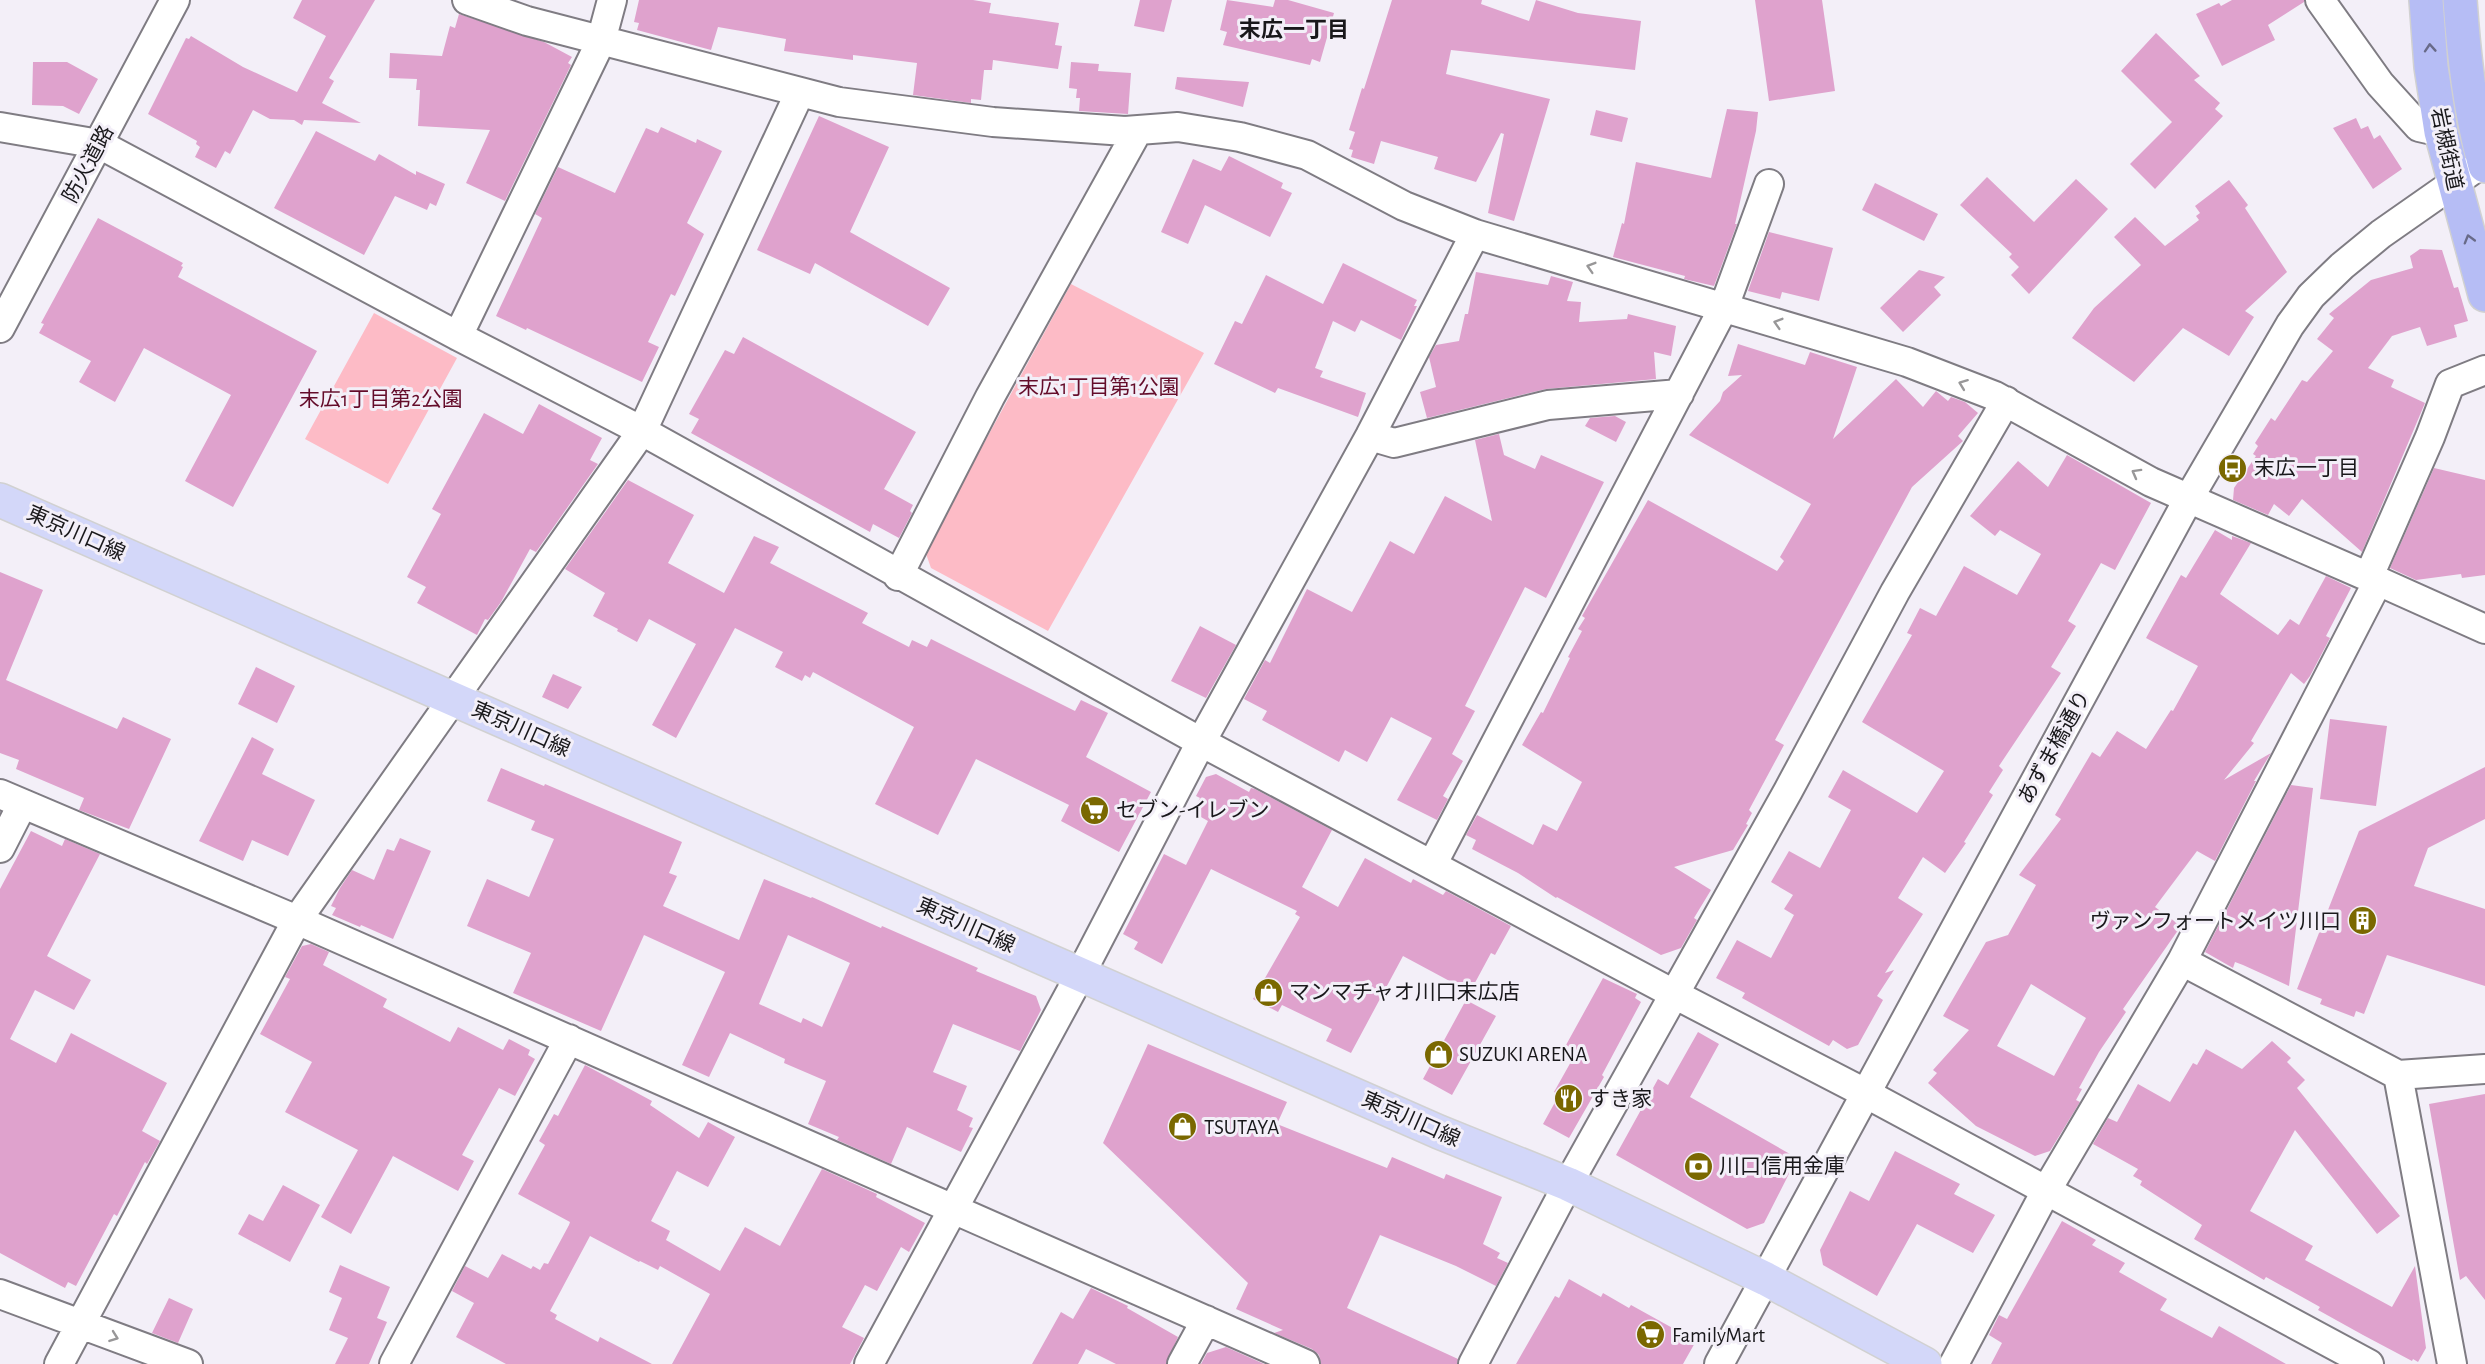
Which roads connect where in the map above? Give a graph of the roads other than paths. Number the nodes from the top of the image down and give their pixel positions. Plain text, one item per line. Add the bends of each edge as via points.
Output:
1 (175, 0) edge
2 (467, 0) edge
3 (612, 0) edge
4 (2320, 0) edge
5 (2426, 0) edge
6 (2460, 0) edge
7 (601, 41) junction
8 (800, 92) junction
9 (0, 128) edge
10 (1138, 130) junction
11 (2441, 132) junction
12 (99, 144) junction
13 (2485, 163) edge
14 (1768, 184) dead end
15 (2454, 185) junction
16 (1475, 234) junction
17 (2485, 295) edge
18 (1724, 307) junction
19 (0, 328) edge
20 (458, 336) junction
21 (2485, 370) edge
22 (1679, 394) junction
23 (2006, 401) junction
24 (642, 431) junction
25 (1370, 436) junction
26 (2189, 498) junction
27 (0, 500) edge
28 (898, 576) junction
29 (2373, 578) junction
30 (2485, 629) edge
31 (454, 700) junction
32 (1201, 742) junction
33 (11, 800) edge
34 (0, 848) edge
35 (1432, 865) junction
36 (297, 920) junction
37 (2182, 961) junction
38 (1080, 975) junction
39 (1674, 994) junction
40 (569, 1039) junction
41 (2485, 1069) edge
42 (2398, 1075) junction
43 (1865, 1093) junction
44 (1568, 1184) junction
45 (2046, 1191) junction
46 (952, 1209) junction
47 (1766, 1279) junction
48 (0, 1294) edge
49 (1206, 1320) junction
50 (80, 1325) junction
51 (2357, 1361) edge
52 (59, 1364) edge
53 (188, 1364) edge
54 (394, 1364) edge
55 (869, 1364) edge
56 (1182, 1364) edge
57 (1305, 1364) edge
58 (1473, 1364) edge
59 (1719, 1364) edge
60 (1925, 1364) edge
61 (1954, 1364) edge
62 (2452, 1364) edge

1 - 12 street, 防火道路
2 - 7 street
3 - 7 street
4 - 11 street via 2388,93 2419,127
11 -> 5 highway, 岩槻街道
6 - 13 highway, 岩槻街道 via 2464,65
7 - 8 street
7 - 20 street
8 - 10 street via 839,102 993,122
8 - 24 street
9 - 12 street
10 - 16 street via 1178,127 1240,137 1307,155 1404,206
10 - 28 street via 990,397
11 - 15 highway, 岩槻街道
12 - 19 street, 防火道路
12 - 20 street
13 - 15 street, あずま橋通り
14 - 18 street
17 -> 15 highway, 岩槻街道
15 - 26 street, あずま橋通り via 2381,234 2311,296
18 -> 16 street
16 - 25 street
18 - 22 street
23 -> 18 street via 1907,362
20 - 24 street
21 - 29 street via 2450,384
22 - 25 street via 1548,405 1394,443
22 - 35 street
26 -> 23 street via 2151,482
23 - 39 street via 1895,592
24 - 28 street
24 - 31 street
25 - 32 street
26 - 29 street
26 - 43 street, あずま橋通り
27 - 31 main road, 東京川口線
28 - 32 street
29 - 30 street
29 - 37 street
31 - 36 street
31 - 38 main road, 東京川口線
32 - 35 street
32 - 38 street
33 - 34 street
33 - 36 street
35 - 39 street
36 - 40 street
36 - 50 street
37 - 42 street
37 - 45 street
38 - 44 main road, 東京川口線
38 - 46 street
39 - 43 street
39 - 44 street
40 - 46 street
40 - 54 street
41 - 42 street
42 - 62 street
43 - 45 street
43 - 47 street, あずま橋通り
44 - 47 main road, 東京川口線
44 - 58 street
45 - 51 street
45 - 61 street
46 - 49 street
46 - 55 street
47 - 59 street, あずま橋通り
47 - 60 main road, 東京川口線
48 - 50 street
49 - 56 street
49 - 57 street
50 - 52 street
50 -> 53 street

